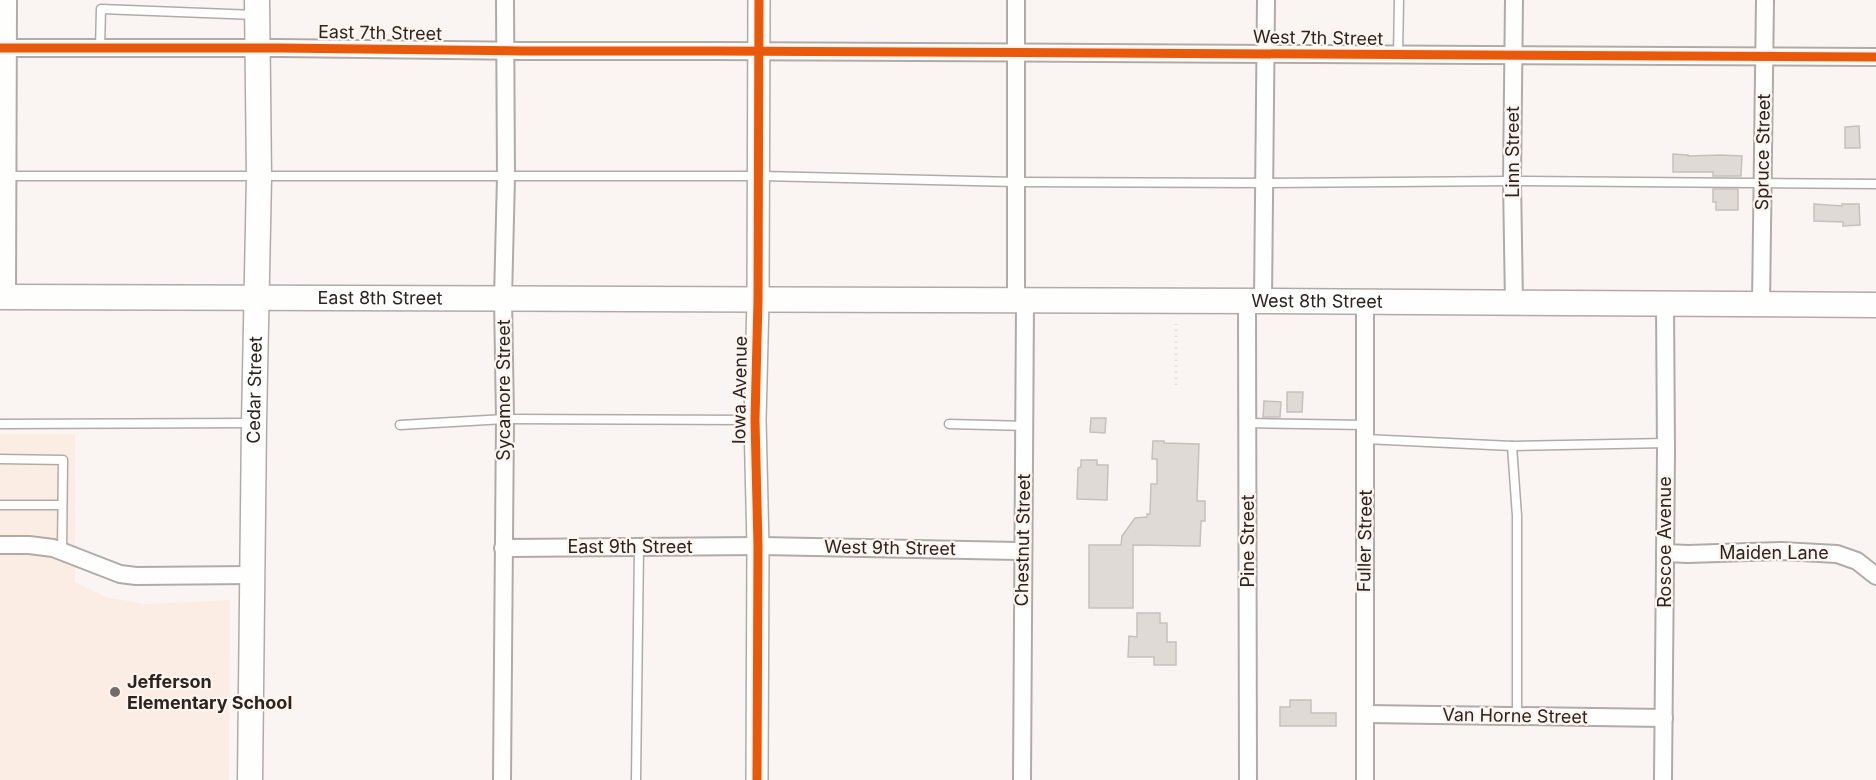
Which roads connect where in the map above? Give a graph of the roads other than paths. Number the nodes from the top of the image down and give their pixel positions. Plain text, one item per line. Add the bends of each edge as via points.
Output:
1 (8, 0) edge
2 (505, 0) edge
3 (759, 0) edge
4 (1016, 0) edge
5 (1266, 0) edge
6 (1399, 0) edge
7 (1514, 0) edge
8 (1765, 0) edge
9 (257, 8) edge
10 (4, 48) edge
11 (257, 48) junction
12 (100, 49) junction
13 (504, 51) junction
14 (759, 52) junction
15 (1016, 52) junction
16 (1266, 54) junction
17 (1513, 55) junction
18 (1398, 56) junction
19 (1764, 57) junction
20 (1876, 57) edge
21 (4, 176) edge
22 (758, 176) junction
23 (259, 177) junction
24 (506, 177) junction
25 (1512, 181) junction
26 (1015, 182) junction
27 (1265, 183) junction
28 (1763, 183) junction
29 (1876, 184) edge
30 (3, 297) edge
31 (256, 298) junction
32 (503, 298) junction
33 (758, 300) junction
34 (1020, 301) junction
35 (1255, 301) junction
36 (1365, 302) junction
37 (1514, 303) junction
38 (1665, 304) junction
39 (1761, 305) junction
40 (1876, 305) edge
41 (505, 419) junction
42 (755, 420) junction
43 (254, 423) junction
44 (1247, 423) junction
45 (0, 424) edge
46 (949, 424) dead end
47 (400, 425) dead end
48 (1025, 426) junction
49 (1365, 432) junction
50 (1666, 443) junction
51 (1512, 447) junction
52 (0, 459) edge
53 (0, 505) edge
54 (63, 505) junction
55 (0, 545) edge
56 (758, 546) junction
57 (639, 547) junction
58 (503, 548) junction
59 (1022, 550) junction
60 (62, 552) junction
61 (1665, 553) junction
62 (252, 575) junction
63 (1876, 576) edge
64 (1366, 714) junction
65 (1517, 716) junction
66 (1664, 718) junction
67 (250, 780) edge
68 (502, 780) edge
69 (636, 780) edge
70 (757, 780) edge
71 (1022, 780) edge
72 (1248, 780) edge
73 (1365, 780) edge
74 (1663, 780) edge

1 - 10 street
2 - 13 street, Sycamore Street
3 - 14 street, Iowa Avenue
4 - 15 street, Chestnut Street
5 - 16 street, Pine Street
6 - 18 lane
7 - 17 street, Linn Street
8 - 19 street, Spruce Street
9 - 11 main road, Cedar Street
9 - 12 lane via 101,9
10 - 12 street, East 7th Street
10 - 21 street
11 - 12 street, East 7th Street
11 - 13 street, East 7th Street
11 - 23 main road, Cedar Street
13 - 14 street, East 7th Street
13 - 24 street, Sycamore Street
14 - 15 street, West 7th Street
14 - 22 street, Iowa Avenue
15 - 16 street, West 7th Street
15 - 26 street, Chestnut Street
16 - 18 street, West 7th Street
16 - 27 street, Pine Street
17 - 18 street, West 7th Street
17 - 19 street, West 7th Street
17 - 25 street, Linn Street
19 - 20 street, West 7th Street
19 - 28 street, Spruce Street
21 - 23 lane
21 - 30 street
22 - 24 lane
22 - 26 lane
22 - 33 street, Iowa Avenue
23 - 24 lane
23 - 31 main road, Cedar Street
24 - 32 street, Sycamore Street
25 - 27 lane
25 - 28 lane
25 - 37 street, Linn Street
26 - 27 lane
26 - 34 street, Chestnut Street
27 - 35 street, Pine Street
28 - 29 lane
28 - 39 street, Spruce Street
30 - 31 main road, East 8th Street
31 - 32 main road, East 8th Street
31 - 43 main road, Cedar Street
32 - 33 main road, East 8th Street
32 - 41 street, Sycamore Street
33 - 34 main road, West 8th Street
33 - 42 street, Iowa Avenue
34 - 35 main road, West 8th Street
34 - 48 street, Chestnut Street
35 - 36 main road, West 8th Street
35 - 44 street, Pine Street
36 - 37 main road, West 8th Street
36 - 49 street, Fuller Street
37 - 38 main road, West 8th Street
38 - 39 main road, West 8th Street
38 - 50 street, Roscoe Avenue
39 - 40 main road, West 8th Street
41 - 42 lane
41 - 47 lane
41 - 58 street, Sycamore Street
42 - 56 street, Iowa Avenue
43 - 45 lane
43 - 62 main road, Cedar Street
44 - 49 lane
44 - 72 street, Pine Street
46 - 48 lane
48 - 59 street, Chestnut Street
49 - 51 lane
49 - 64 street, Fuller Street
50 - 51 lane
50 - 61 street, Roscoe Avenue
51 - 65 lane via 1517,516
52 - 54 lane via 63,460
53 - 54 lane
54 - 60 lane
55 - 60 street via 41,546
56 - 57 street, East 9th Street
56 - 59 street, West 9th Street
56 - 70 street, Iowa Avenue
57 - 58 street, East 9th Street
57 - 69 lane
58 - 68 street, Sycamore Street
59 - 71 street, Chestnut Street
60 - 62 street via 120,574 136,576
61 - 63 street, Maiden Lane via 1837,554 1857,561
61 - 66 street, Roscoe Avenue
62 - 67 main road, Cedar Street
64 - 65 street, Van Horne Street
64 - 73 street, Fuller Street
65 - 66 street, Van Horne Street
66 - 74 street, Roscoe Avenue

